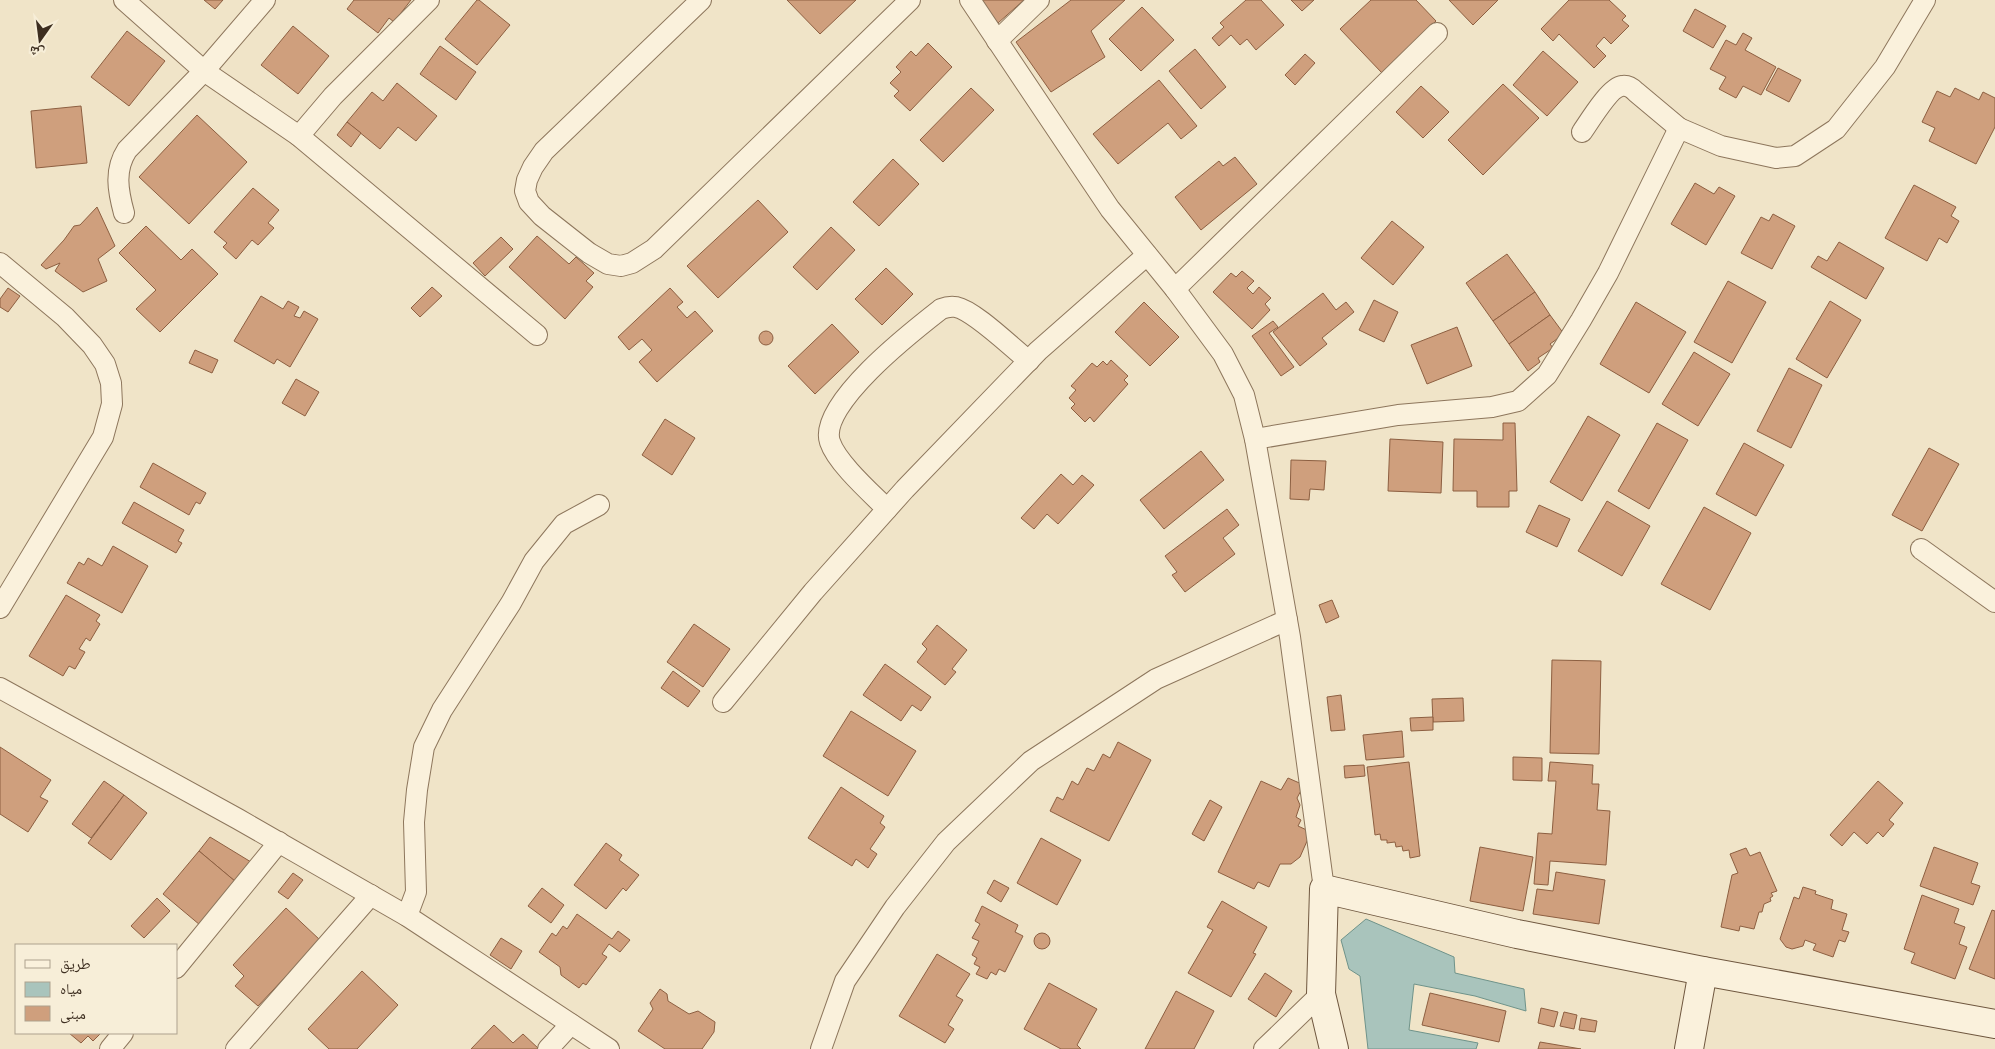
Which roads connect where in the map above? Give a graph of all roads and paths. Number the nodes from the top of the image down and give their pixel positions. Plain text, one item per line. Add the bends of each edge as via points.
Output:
1 (124, 0) edge
2 (265, 0) edge
3 (429, 0) edge
4 (701, 0) edge
5 (910, 0) edge
6 (970, 0) edge
7 (1039, 0) edge
8 (1925, 0) edge
9 (1437, 32) dead end
10 (997, 41) junction
11 (204, 71) junction
12 (1678, 128) junction
13 (1582, 132) dead end
14 (299, 136) junction
15 (124, 213) dead end
16 (1147, 255) junction
17 (0, 263) edge
18 (1175, 288) junction
19 (537, 335) dead end
20 (1029, 361) junction
21 (1255, 439) junction
22 (599, 505) dead end
23 (887, 509) junction
24 (1921, 549) dead end
25 (1995, 602) edge
26 (0, 608) edge
27 (1287, 620) junction
28 (0, 688) edge
29 (723, 702) dead end
30 (279, 842) junction
31 (1324, 889) junction
32 (371, 895) junction
33 (407, 916) junction
34 (178, 966) edge
35 (1703, 971) junction
36 (1321, 994) junction
37 (571, 1024) junction
38 (1995, 1024) edge
39 (122, 1034) edge
40 (110, 1049) edge
41 (236, 1049) edge
42 (548, 1049) edge
43 (609, 1049) edge
44 (821, 1049) edge
45 (1264, 1049) edge
46 (1334, 1049) edge
47 (1689, 1049) edge

1 - 11 street
2 - 11 street
3 - 14 street
4 - 5 street via 544,151 527,180 525,191 529,202 542,216 608,264 632,264 654,249
6 - 10 street
7 - 10 street
8 - 12 street via 1885,67 1836,129 1795,156 1776,158 1721,146
9 - 18 street
10 - 16 street via 1110,209
11 - 14 street
11 - 15 street via 124,155 118,173
12 - 13 street via 1630,87 1622,86 1616,88
12 - 21 street via 1608,273 1581,320 1547,375 1518,401 1492,407 1398,415
14 - 19 street
16 - 18 street
16 - 20 street
17 - 26 street via 65,317 92,345 105,364 111,383 112,404 103,437
18 - 21 street via 1223,354 1244,395
20 - 23 street
20 - 23 street via 974,316 958,307 948,306 896,344 844,398 829,428 829,442 843,463
21 - 27 street
22 - 33 street via 564,524 534,561 512,603 442,710 424,747 414,822 416,892
23 - 29 street via 812,592
24 - 25 street
27 - 31 street
27 - 44 street via 1156,679 1031,761 946,842 895,907 846,981
28 - 30 street
30 - 32 street
30 - 34 street
31 - 35 street via 1517,934
31 - 36 street
32 - 33 street
32 - 41 street
33 - 37 street
35 - 38 street
35 - 47 street
36 - 45 street
36 - 46 street
37 - 42 street
37 - 43 street
39 - 40 street

